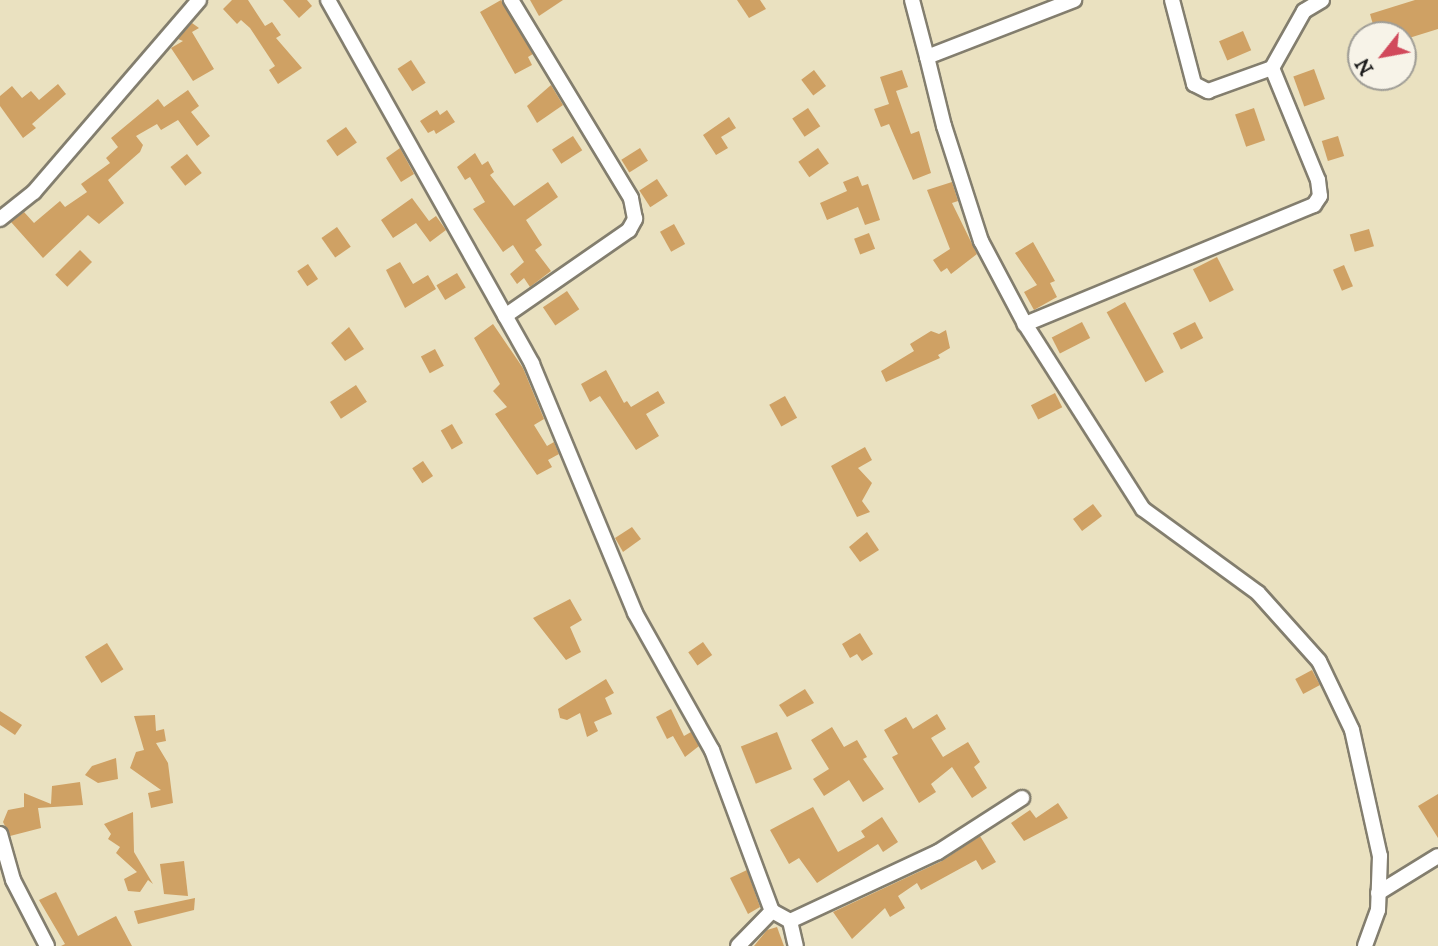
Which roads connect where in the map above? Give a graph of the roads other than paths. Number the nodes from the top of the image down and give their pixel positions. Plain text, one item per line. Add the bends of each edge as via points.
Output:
1 (199, 0) edge
2 (328, 0) edge
3 (512, 0) edge
4 (912, 0) edge
5 (1073, 0) edge
6 (1172, 0) edge
7 (1322, 0) edge
8 (927, 57) junction
9 (1272, 68) junction
10 (0, 219) edge
11 (505, 316) junction
12 (1025, 324) junction
13 (1022, 798) dead end
14 (0, 834) edge
15 (1438, 856) edge
16 (4, 862) edge
17 (1378, 893) junction
18 (772, 911) junction
19 (790, 921) junction
20 (47, 946) edge
21 (738, 946) edge
22 (796, 946) edge
23 (1364, 946) edge

1 - 10 street via 34,192
2 - 11 street
3 - 11 street via 631,198 635,213 629,230
4 - 8 street
5 - 8 street
6 - 9 street via 1194,84 1208,91
7 - 9 street via 1304,10
8 - 12 street via 981,240
9 - 12 street via 1318,180 1320,196 1314,205
11 - 18 street via 532,364 635,613 712,750
12 - 17 street via 1143,509 1258,593 1319,661 1352,730 1380,856
13 - 19 street via 937,852
14 - 16 street
15 - 17 street
16 - 20 street
17 - 23 street
18 - 19 street
18 - 21 street
19 - 22 street

